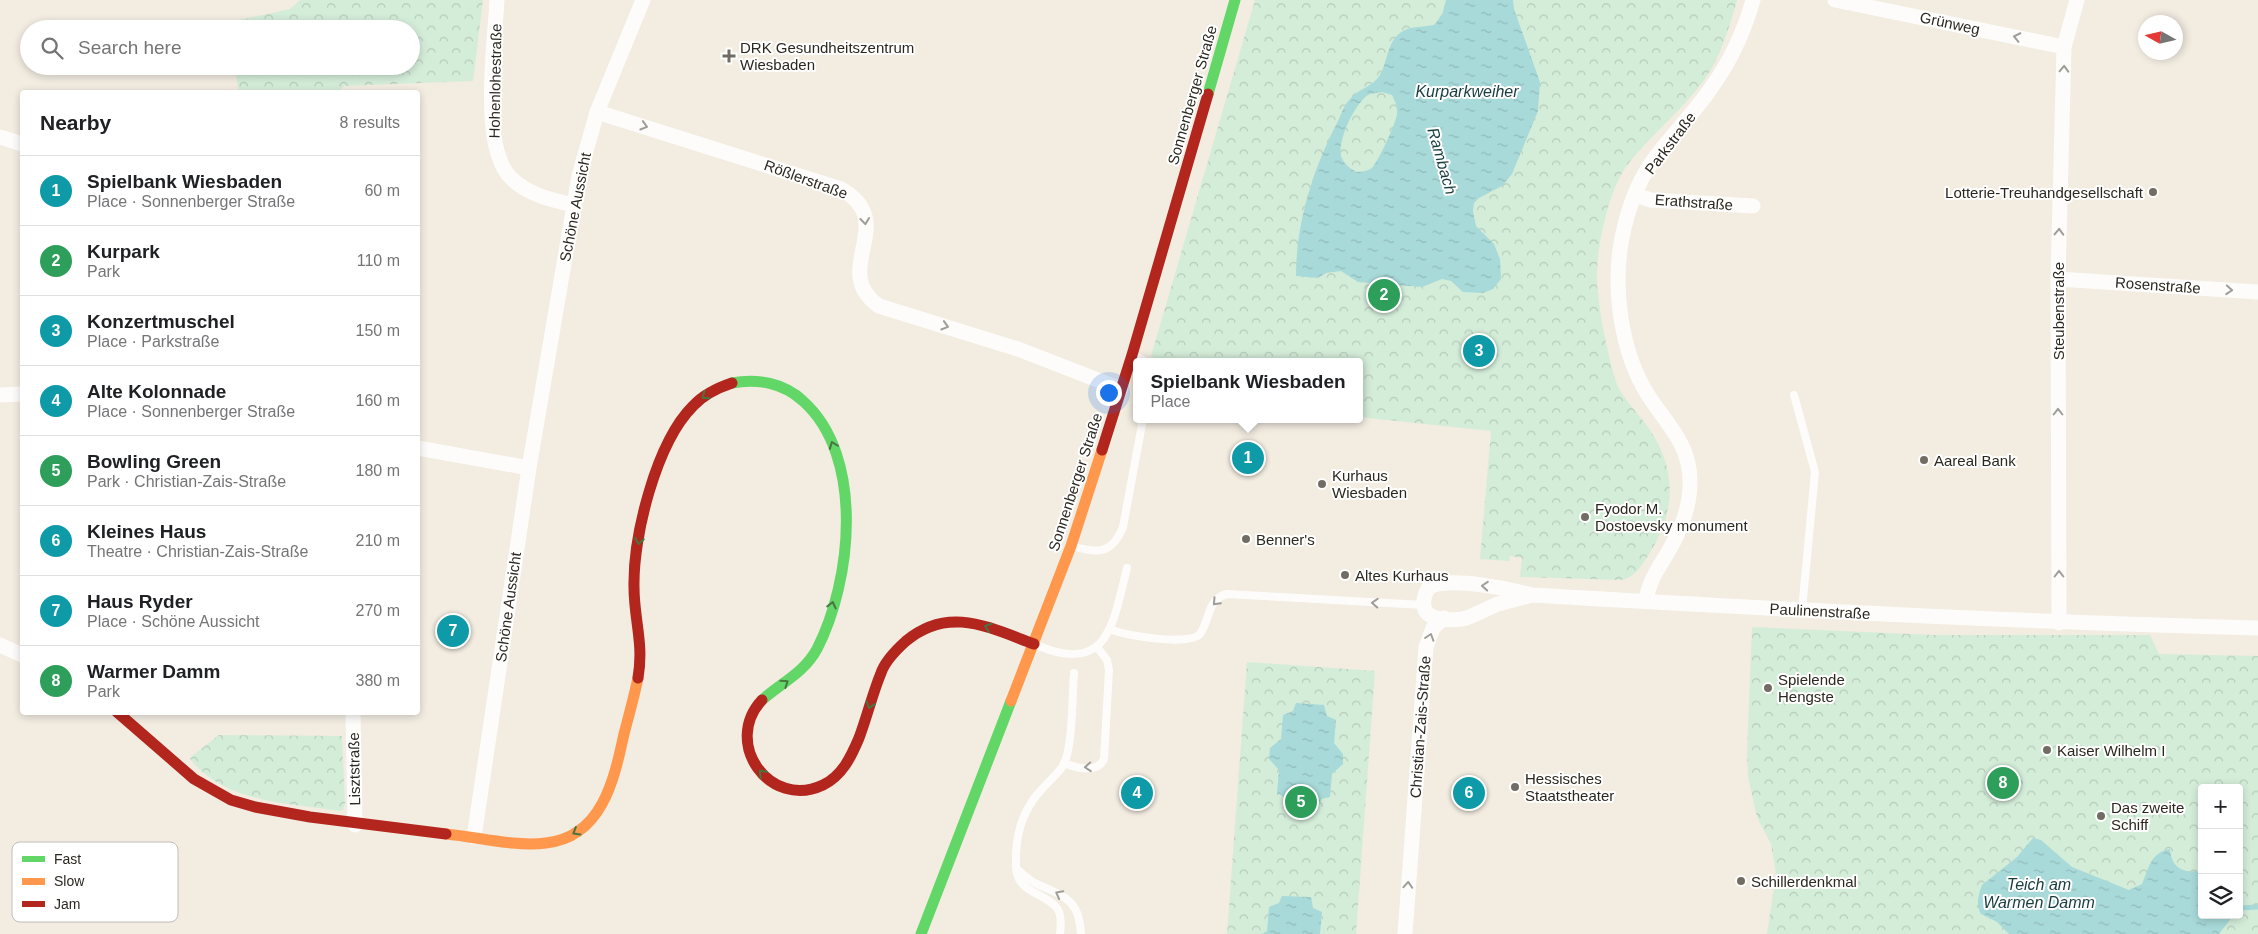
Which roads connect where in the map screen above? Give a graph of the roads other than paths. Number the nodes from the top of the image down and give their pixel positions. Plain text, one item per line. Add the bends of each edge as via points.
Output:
1 (497, 0) edge
2 (643, 0) edge
3 (1235, 0) edge
4 (1753, 0) edge
5 (1835, 0) edge
6 (2077, 0) edge
7 (2064, 47) junction
8 (597, 112) junction
9 (0, 137) edge
10 (20, 143) edge
11 (1634, 195) junction
12 (574, 205) junction
13 (1753, 206) dead end
14 (2058, 279) junction
15 (2258, 292) edge
16 (1132, 355) junction
17 (1138, 358) edge
18 (1121, 389) junction
19 (20, 394) edge
20 (0, 395) edge
21 (1794, 395) dead end
22 (1142, 423) edge
23 (420, 448) edge
24 (529, 468) junction
25 (1072, 546) junction
26 (1127, 568) dead end
27 (1532, 595) junction
28 (1646, 600) junction
29 (1424, 605) junction
30 (1802, 610) junction
31 (1444, 618) junction
32 (2059, 623) junction
33 (2258, 628) edge
34 (1110, 629) junction
35 (1034, 644) junction
36 (0, 645) edge
37 (1097, 647) junction
38 (20, 654) edge
39 (1074, 673) dead end
40 (120, 715) edge
41 (353, 715) edge
42 (1064, 764) junction
43 (355, 825) junction
44 (474, 837) junction
45 (1016, 869) junction
46 (920, 934) edge
47 (1060, 934) edge
48 (1081, 934) edge
49 (1404, 934) edge

1 - 12 street, Hohenlohestraße via 492,136 497,156 512,179 546,198
2 - 8 street, Schöne Aussicht
3 - 16 street, Sonnenberger Straße
4 - 11 street, Parkstraße via 1735,50 1721,73 1650,165
7 -> 5 street, Grünweg
6 - 7 street, Steubenstraße
14 -> 7 street, Steubenstraße
8 - 12 street, Schöne Aussicht via 586,145
8 -> 18 street, Rößlerstraße via 841,189 854,196 866,218 860,274 867,297 879,306 1018,349
9 - 10 street
11 - 13 street, Erathstraße via 1651,200
11 - 28 street, Parkstraße via 1618,263 1620,314 1632,358 1647,392 1679,440 1688,464 1690,492 1685,518 1650,581
12 - 24 street, Schöne Aussicht
14 -> 15 street, Rosenstraße
32 -> 14 street, Steubenstraße
16 - 17 lane
16 - 18 street, Sonnenberger Straße
18 - 25 street, Sonnenberger Straße
19 - 20 street
21 - 30 lane via 1815,472
22 - 25 lane via 1123,527 1118,538 1113,545 1096,552
23 - 24 street
24 - 44 street, Schöne Aussicht
25 - 35 street, Sonnenberger Straße
26 - 34 lane
27 - 28 street, Paulinenstraße
27 -> 29 street, Paulinenstraße via 1500,587 1438,583 1427,591
27 - 31 street via 1468,617
28 - 30 street, Paulinenstraße
29 - 31 street via 1427,613
29 -> 34 lane via 1227,594 1216,601 1200,634 1190,639 1132,637
30 - 32 street, Paulinenstraße
49 -> 31 street, Christian-Zais-Straße via 1426,647 1433,628
32 - 33 street, Paulinenstraße
34 - 37 lane
35 - 37 lane via 1069,654 1088,652
35 -> 44 street via 969,622 926,629 904,642 887,661 851,759 837,776 816,786 799,789 782,787 766,778 750,755 748,722 756,705 802,670 820,641 830,614 840,567 846,532 846,495 831,439 822,421 800,395 760,381 721,386 700,400 683,418 651,490 639,537 634,585 641,638 640,670 616,772 596,818 556,842 524,844
35 - 46 street, Sonnenberger Straße
36 - 38 street
37 -> 42 lane via 1107,660 1109,670 1105,753 1102,763 1092,768
39 - 42 lane
40 - 43 street via 180,770 227,800
41 - 43 street, Lisztstraße
42 - 45 lane via 1025,810
43 - 44 street
45 - 47 lane via 1025,888 1057,908 1061,920
48 -> 45 lane via 1077,910 1069,900

